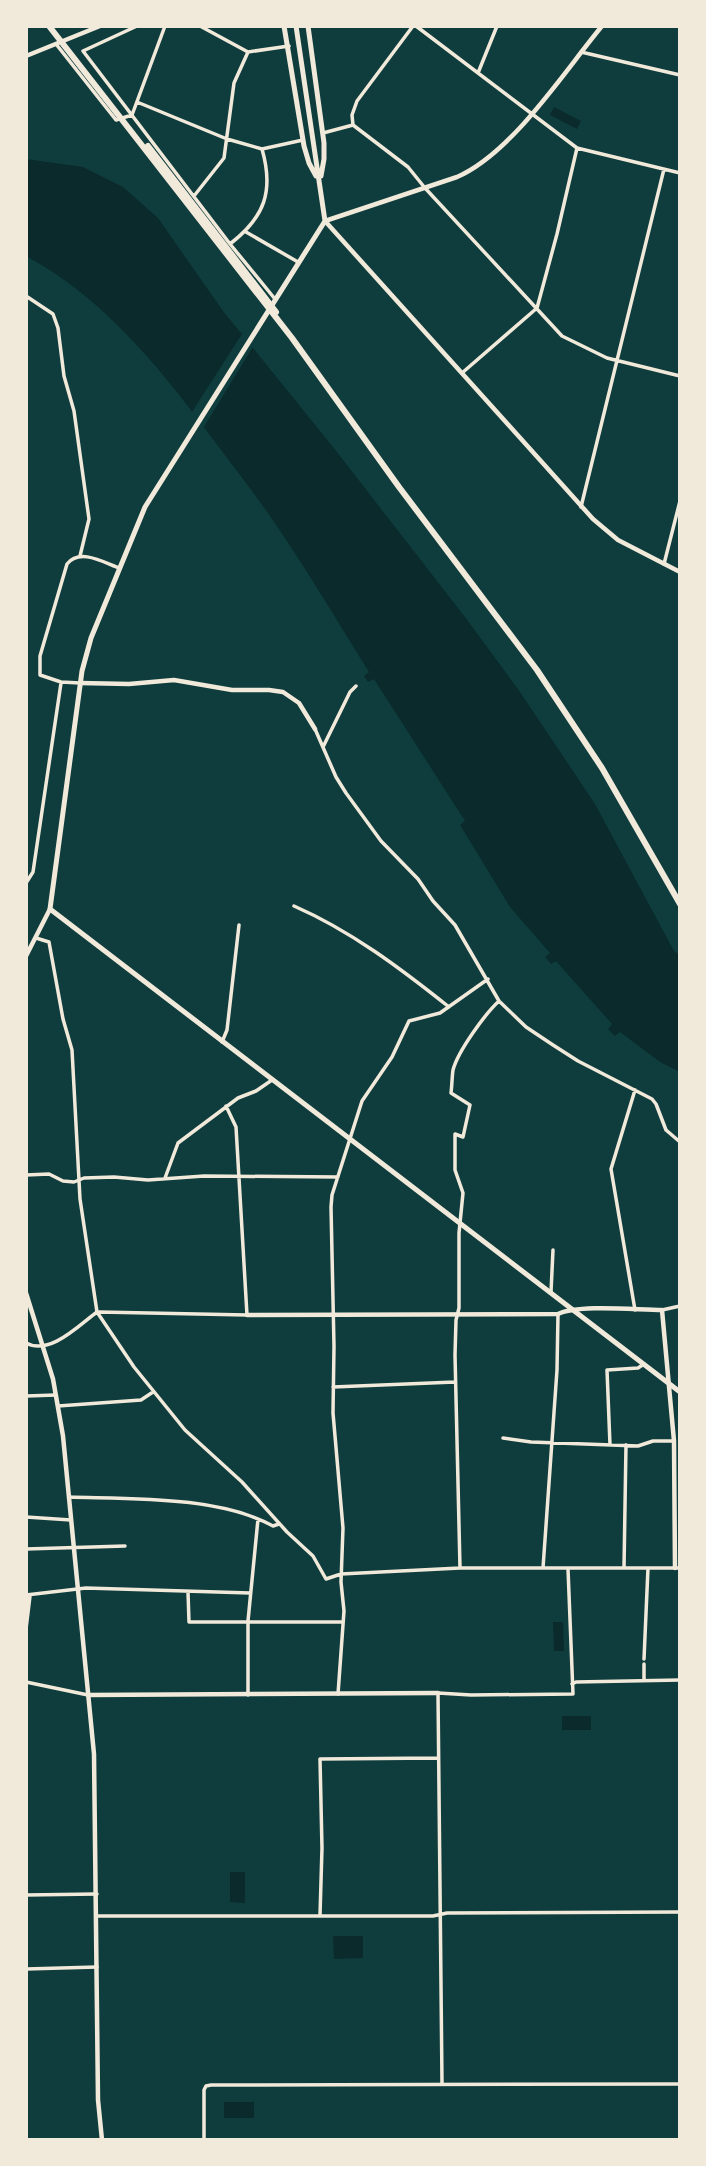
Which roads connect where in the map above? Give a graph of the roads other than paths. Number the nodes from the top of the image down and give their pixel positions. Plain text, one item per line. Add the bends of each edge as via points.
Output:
1 (52, 26) edge
2 (100, 26) edge
3 (137, 26) edge
4 (164, 26) edge
5 (200, 26) edge
6 (284, 26) edge
7 (296, 26) edge
8 (308, 26) edge
9 (414, 26) edge
10 (497, 26) edge
11 (602, 26) edge
12 (56, 44) junction
13 (289, 46) junction
14 (248, 52) junction
15 (581, 52) junction
16 (26, 56) edge
17 (478, 73) junction
18 (680, 75) edge
19 (136, 102) junction
20 (530, 114) junction
21 (132, 115) junction
22 (353, 125) junction
23 (323, 133) junction
24 (227, 139) junction
25 (303, 140) junction
26 (577, 148) junction
27 (262, 149) junction
28 (664, 170) junction
29 (680, 173) edge
30 (319, 181) junction
31 (425, 188) junction
32 (194, 197) junction
33 (325, 221) junction
34 (247, 232) junction
35 (230, 244) junction
36 (298, 262) junction
37 (26, 296) edge
38 (275, 299) junction
39 (537, 308) junction
40 (617, 361) junction
41 (461, 373) junction
42 (680, 376) edge
43 (680, 501) edge
44 (581, 507) junction
45 (80, 556) junction
46 (664, 564) junction
47 (118, 568) junction
48 (680, 572) edge
49 (61, 682) junction
50 (80, 683) junction
51 (356, 686) dead end
52 (315, 729) joint
53 (323, 747) junction
54 (26, 883) edge
55 (680, 897) edge
56 (680, 904) edge
57 (294, 906) dead end
58 (50, 909) junction
59 (239, 925) dead end
60 (36, 939) junction
61 (26, 956) edge
62 (488, 979) junction
63 (499, 1001) junction
64 (449, 1007) junction
65 (222, 1042) junction
66 (272, 1080) junction
67 (635, 1090) junction
68 (226, 1106) junction
69 (350, 1140) junction
70 (680, 1142) edge
71 (26, 1175) edge
72 (239, 1176) junction
73 (338, 1177) junction
74 (164, 1178) junction
75 (78, 1180) junction
76 (461, 1223) junction
77 (553, 1250) dead end
78 (551, 1292) junction
79 (26, 1293) edge
80 (680, 1306) edge
81 (635, 1310) junction
82 (662, 1310) junction
83 (576, 1311) junction
84 (97, 1312) junction
85 (458, 1314) junction
86 (558, 1314) junction
87 (247, 1315) junction
88 (333, 1315) junction
89 (26, 1343) edge
90 (44, 1346) junction
91 (644, 1364) junction
92 (455, 1382) junction
93 (668, 1383) junction
94 (333, 1387) junction
95 (153, 1392) junction
96 (680, 1392) edge
97 (56, 1395) junction
98 (26, 1396) edge
99 (58, 1406) junction
100 (503, 1438) dead end
101 (674, 1441) junction
102 (551, 1443) junction
103 (610, 1445) junction
104 (626, 1446) junction
105 (68, 1497) junction
106 (26, 1517) edge
107 (258, 1519) junction
108 (71, 1520) junction
109 (279, 1524) junction
110 (125, 1546) dead end
111 (74, 1548) junction
112 (26, 1549) edge
113 (460, 1568) junction
114 (624, 1568) junction
115 (648, 1568) junction
116 (677, 1568) edge
117 (543, 1569) junction
118 (568, 1569) junction
119 (341, 1574) junction
120 (78, 1589) junction
121 (188, 1592) junction
122 (250, 1593) junction
123 (28, 1595) edge
124 (248, 1621) junction
125 (344, 1622) junction
126 (26, 1629) edge
127 (644, 1680) junction
128 (680, 1680) edge
129 (26, 1682) edge
130 (572, 1684) junction
131 (438, 1693) junction
132 (338, 1694) junction
133 (88, 1695) junction
134 (248, 1695) junction
135 (438, 1758) junction
136 (97, 1894) junction
137 (26, 1895) edge
138 (680, 1912) edge
139 (440, 1915) junction
140 (97, 1916) junction
141 (320, 1916) junction
142 (97, 1967) junction
143 (26, 1969) edge
144 (442, 2083) junction
145 (680, 2084) edge
146 (102, 2140) edge
147 (204, 2140) edge

1 - 55 highway via 267,299 540,668 605,766
1 - 56 highway via 292,338 537,670 602,768
2 - 12 street
3 - 21 street via 83,51
4 - 19 street
5 - 14 street
6 - 13 main road
7 - 30 main road
8 - 23 main road
9 - 17 street
9 - 22 street via 357,101
10 - 17 street
11 - 15 street
12 - 16 street
12 - 21 street via 116,120
13 - 14 street
13 - 25 main road
14 - 24 street via 234,83
15 - 18 street
15 - 20 street
17 - 20 street
19 - 21 street
19 - 24 street
20 - 26 street
20 - 31 street via 487,160 468,173
21 - 32 street
22 - 23 street
22 - 31 street via 408,167
23 - 30 main road
24 - 27 street
24 - 32 street via 224,159
25 - 27 street
25 - 30 main road
26 - 28 street
26 - 39 street
27 - 34 street via 268,189 260,215
28 - 29 street
28 - 40 street
30 - 33 main road
31 - 33 street
31 - 39 street
32 - 35 street
33 - 36 main road
33 - 41 street
34 - 35 street
34 - 36 street
35 - 38 street
36 - 38 main road
37 - 45 street via 48,310 58,328 89,519
38 - 47 main road via 145,507
39 - 40 street via 562,335
39 - 41 street
40 - 42 street
40 - 44 street
41 - 44 street
43 - 46 street
44 - 46 street via 618,540
45 - 47 street
45 - 49 street via 67,564 40,656 40,675
46 - 48 street
47 - 50 main road via 91,638
49 - 50 street
49 - 54 street via 33,872
50 - 52 street via 174,680 232,690 283,692 294,699
50 - 58 main road
51 - 53 street
52 - 53 street
53 - 62 street via 346,793 454,925
57 - 64 street via 352,936
58 - 60 street
58 - 65 main road
59 - 65 street
60 - 61 street
60 - 75 street via 49,942 72,1050
62 - 63 street
62 - 64 street
63 - 67 street via 553,1045
63 - 76 street via 477,1026 454,1068 451,1093 470,1105 463,1137 455,1134 455,1170 463,1193
64 - 69 street via 409,1021 392,1057 362,1101
65 - 66 main road
66 - 68 street
66 - 69 main road
67 - 70 street via 654,1101 666,1130
67 - 81 street via 611,1169
68 - 72 street via 236,1127
68 - 74 street via 178,1143
69 - 73 street
69 - 76 main road
71 - 75 street
72 - 73 street
72 - 74 street
72 - 87 street
73 - 88 street via 330,1218
74 - 75 street
75 - 84 street
76 - 78 main road
76 - 85 street
77 - 78 street
78 - 83 main road
79 - 90 street
80 - 82 street
81 - 82 street
81 - 83 street
82 - 93 street
83 - 86 street
83 - 91 main road
84 - 87 street
84 - 90 street
84 - 95 street
85 - 86 street
85 - 88 street
85 - 92 street
86 - 102 street
87 - 88 street
88 - 94 street
89 - 90 street
90 - 97 street
91 - 93 main road
91 - 103 street via 607,1370
92 - 94 street
92 - 113 street
93 - 96 main road
93 - 101 street
94 - 119 street via 343,1528
95 - 99 street via 141,1400
95 - 109 street
97 - 98 street
97 - 99 street
99 - 105 street
100 - 102 street
101 - 104 street
101 - 116 street
102 - 103 street
102 - 117 street
103 - 104 street
104 - 114 street
105 - 107 street via 201,1505
105 - 108 street
106 - 108 street
107 - 109 street
107 - 122 street
108 - 111 street
109 - 119 street via 313,1556 326,1579
110 - 111 street
111 - 112 street
111 - 120 street
113 - 117 street
113 - 119 street
114 - 115 street
114 - 118 street
115 - 116 street
115 - 127 street
117 - 118 street
118 - 130 street
119 - 125 street
120 - 121 street
120 - 123 street
120 - 133 street
121 - 122 street
121 - 124 street via 189,1622
122 - 124 street
123 - 126 street
124 - 125 street
124 - 134 street
125 - 132 street
127 - 128 street
127 - 130 street
129 - 133 street
130 - 131 street via 573,1694
131 - 132 street
131 - 135 street
132 - 134 street
133 - 134 street
133 - 136 street
135 - 139 street
135 - 141 street via 320,1759
136 - 137 street
136 - 140 street
138 - 139 street
139 - 141 street
139 - 144 street
140 - 141 street
140 - 142 street
142 - 143 street
142 - 146 street
144 - 145 street
144 - 147 street via 211,2085 204,2091

